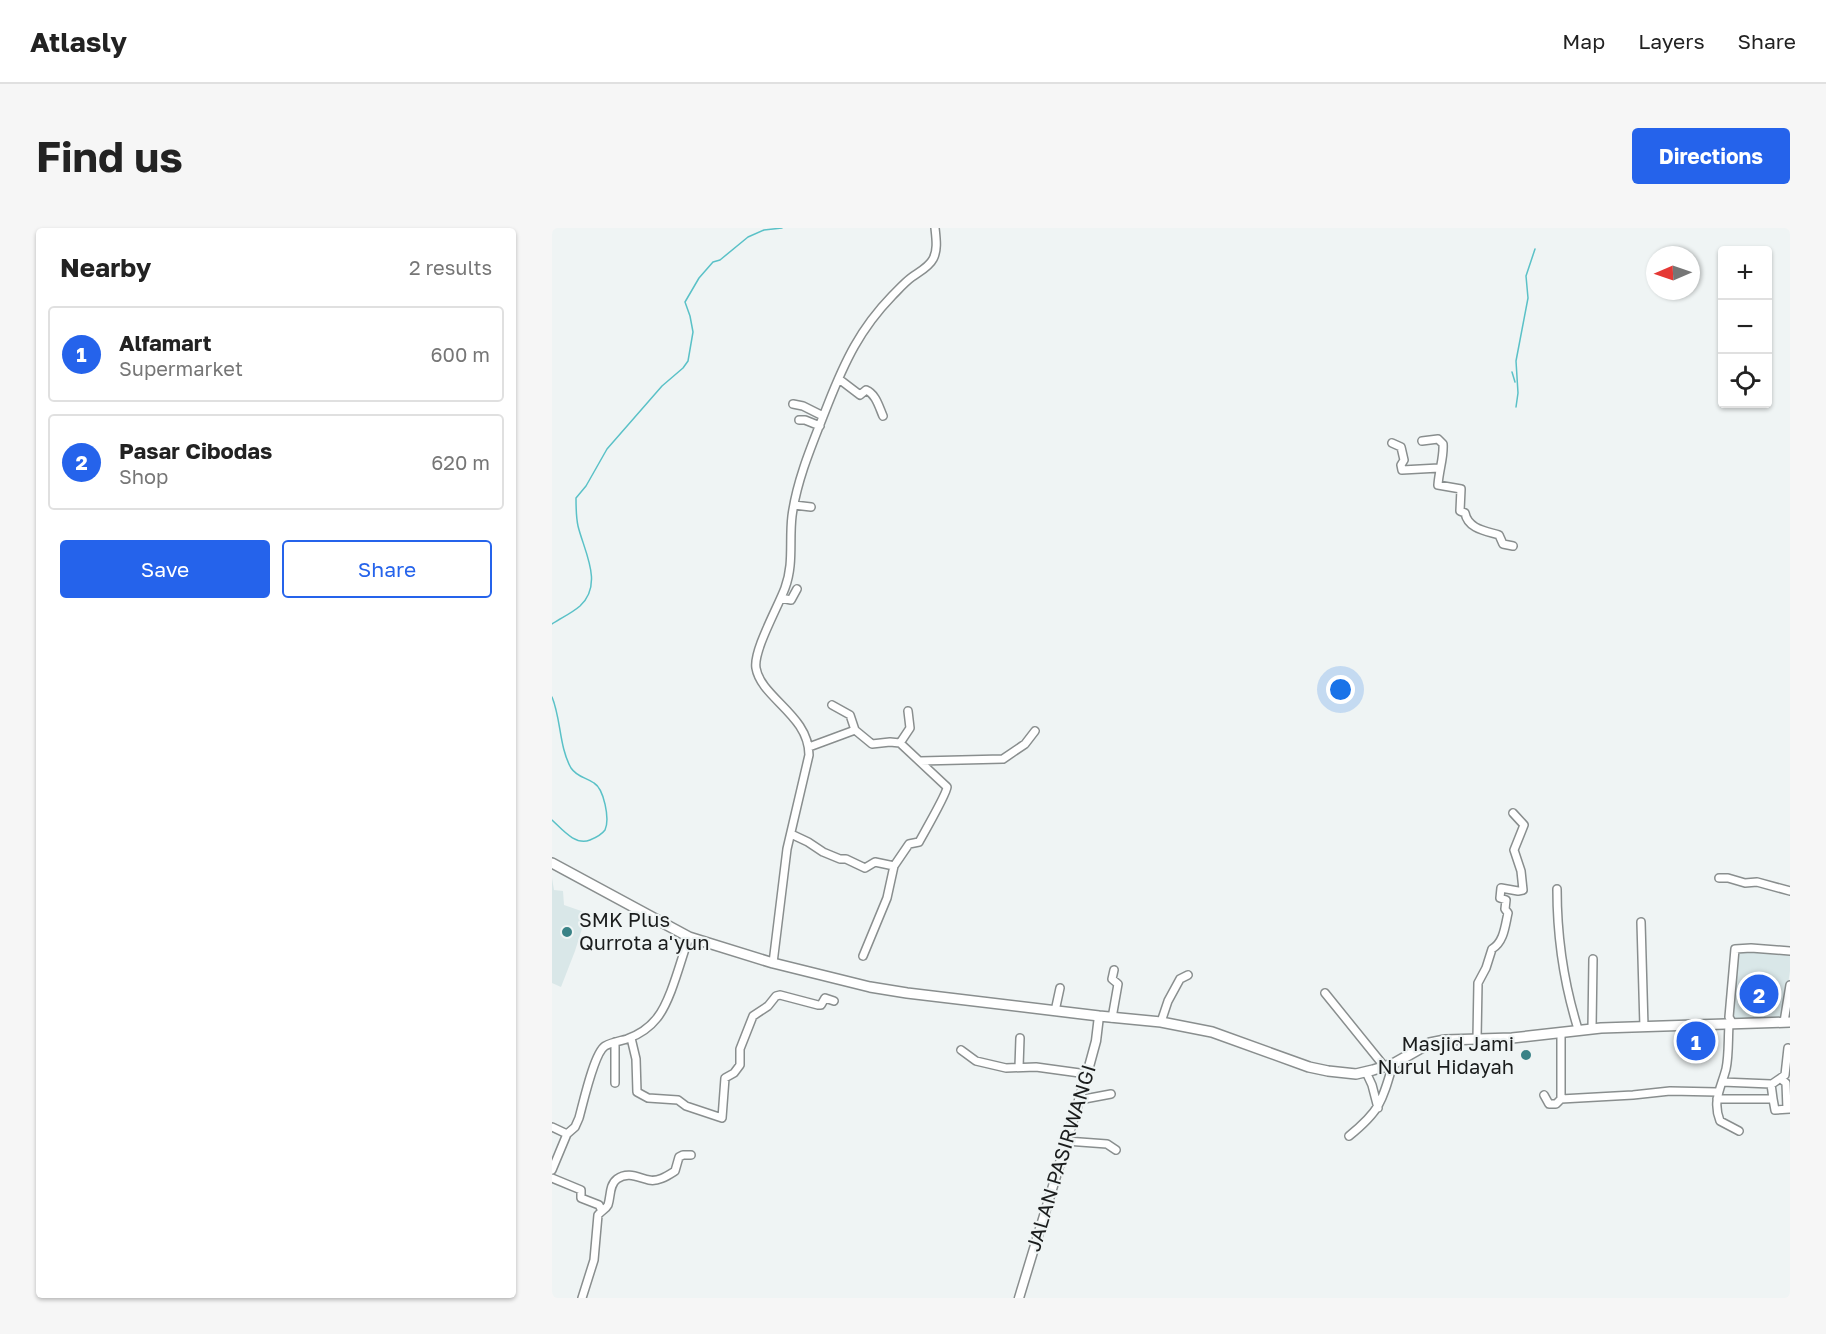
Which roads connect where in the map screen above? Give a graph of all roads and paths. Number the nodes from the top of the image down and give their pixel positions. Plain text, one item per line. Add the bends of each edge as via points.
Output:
1 (935, 228) edge
2 (838, 379) junction
3 (793, 404) dead end
4 (823, 416) junction
5 (883, 417) dead end
6 (799, 420) dead end
7 (820, 426) junction
8 (1422, 441) dead end
9 (1392, 443) dead end
10 (1439, 468) junction
11 (794, 505) junction
12 (811, 507) dead end
13 (1513, 546) dead end
14 (797, 590) dead end
15 (781, 598) junction
16 (832, 705) dead end
17 (908, 711) dead end
18 (855, 730) junction
19 (1035, 731) dead end
20 (900, 743) junction
21 (809, 747) junction
22 (920, 761) junction
23 (1513, 813) dead end
24 (791, 834) junction
25 (552, 863) edge
26 (894, 866) junction
27 (1719, 878) dead end
28 (1557, 889) dead end
29 (1790, 891) edge
30 (1641, 922) dead end
31 (689, 937) junction
32 (1790, 951) edge
33 (863, 956) dead end
34 (1593, 959) dead end
35 (773, 963) junction
36 (1114, 970) dead end
37 (1188, 975) dead end
38 (1790, 986) edge
39 (1060, 988) dead end
40 (1325, 993) dead end
41 (834, 1001) dead end
42 (1055, 1011) junction
43 (1099, 1016) junction
44 (1112, 1018) junction
45 (1161, 1022) junction
46 (1787, 1022) edge
47 (1731, 1025) junction
48 (1644, 1027) junction
49 (1592, 1028) junction
50 (1578, 1029) junction
51 (1562, 1032) junction
52 (631, 1038) junction
53 (1020, 1038) dead end
54 (1477, 1039) junction
55 (615, 1042) junction
56 (1788, 1048) dead end
57 (961, 1050) dead end
58 (1388, 1065) junction
59 (1019, 1067) junction
60 (1366, 1072) junction
61 (1087, 1074) junction
62 (1781, 1079) junction
63 (1722, 1082) junction
64 (615, 1083) dead end
65 (1772, 1084) junction
66 (1111, 1094) dead end
67 (1544, 1095) dead end
68 (1717, 1096) junction
69 (1561, 1099) junction
70 (1773, 1099) junction
71 (1079, 1100) junction
72 (1378, 1108) junction
73 (1788, 1109) edge
74 (552, 1127) edge
75 (1738, 1131) dead end
76 (567, 1134) junction
77 (1349, 1136) dead end
78 (1066, 1141) junction
79 (1116, 1150) dead end
80 (692, 1155) dead end
81 (552, 1170) edge
82 (552, 1178) edge
83 (602, 1211) junction
84 (582, 1298) edge
85 (1019, 1298) edge

1 - 2 street via 933,260 896,292 867,325
2 - 4 street
2 - 5 street via 861,395 869,390
3 - 4 street
4 - 7 street
6 - 7 street
7 - 11 street
8 - 10 street via 1438,439 1443,444
9 - 10 street via 1401,447 1402,470
10 - 13 street via 1439,486 1461,489 1460,511 1468,522
11 - 12 street
11 - 15 street via 791,566
14 - 15 street via 791,600
15 - 21 street via 757,654 757,677 792,715
16 - 18 street via 850,715
17 - 20 street via 910,728
18 - 20 street via 872,744
18 - 21 street
19 - 22 street via 1025,744 1003,759
20 - 22 street
21 - 24 street
22 - 26 street via 946,785 947,792 919,842 909,843
23 - 54 street via 1524,825 1514,850 1523,889 1501,888 1500,898 1506,900 1508,912 1502,939 1492,948 1478,983
24 - 26 street via 865,868 874,862
24 - 35 street
25 - 31 main road
26 - 33 street via 887,898
27 - 29 street
28 - 50 street via 1564,977
30 - 48 street
31 - 35 main road
31 - 52 street via 666,1004 651,1025
32 - 47 street via 1735,949
34 - 49 street
35 - 42 main road via 870,987
36 - 44 street via 1112,979 1118,984
37 - 45 street via 1179,980
38 - 46 street
39 - 42 street
40 - 58 street
41 - 52 street via 825,998 818,1005 780,995 755,1014 740,1049 740,1065 724,1078 722,1118 676,1099 648,1098 637,1092
42 - 43 main road
43 - 44 main road
43 - 61 street, JALAN PASIRWANGI
44 - 45 main road
45 - 60 main road via 1212,1032 1317,1070
46 - 47 main road
47 - 48 main road
47 - 63 street
48 - 49 main road
49 - 50 main road
50 - 51 main road
51 - 54 main road
51 - 69 street
52 - 55 street
53 - 59 street
54 - 58 main road via 1437,1041
55 - 64 street
55 - 76 street via 597,1056 579,1118
56 - 62 street via 1785,1075
57 - 59 street via 979,1062 1008,1069
58 - 60 main road
58 - 72 street
59 - 61 street
60 - 72 street
61 - 71 street, JALAN PASIRWANGI
62 - 65 street
62 - 73 street via 1786,1083
63 - 65 street
63 - 68 street
65 - 70 street
66 - 71 street
67 - 69 street via 1548,1104
68 - 69 street via 1674,1090
68 - 70 street
68 - 75 street via 1719,1120
70 - 73 street via 1775,1110
71 - 78 street, JALAN PASIRWANGI
72 - 77 street
74 - 76 street
76 - 81 street
78 - 79 street via 1107,1144
78 - 85 street, JALAN PASIRWANGI
80 - 83 street via 679,1157 675,1171 662,1179 632,1175 616,1180
82 - 83 street via 580,1190 581,1198 599,1205
83 - 84 street via 593,1266

